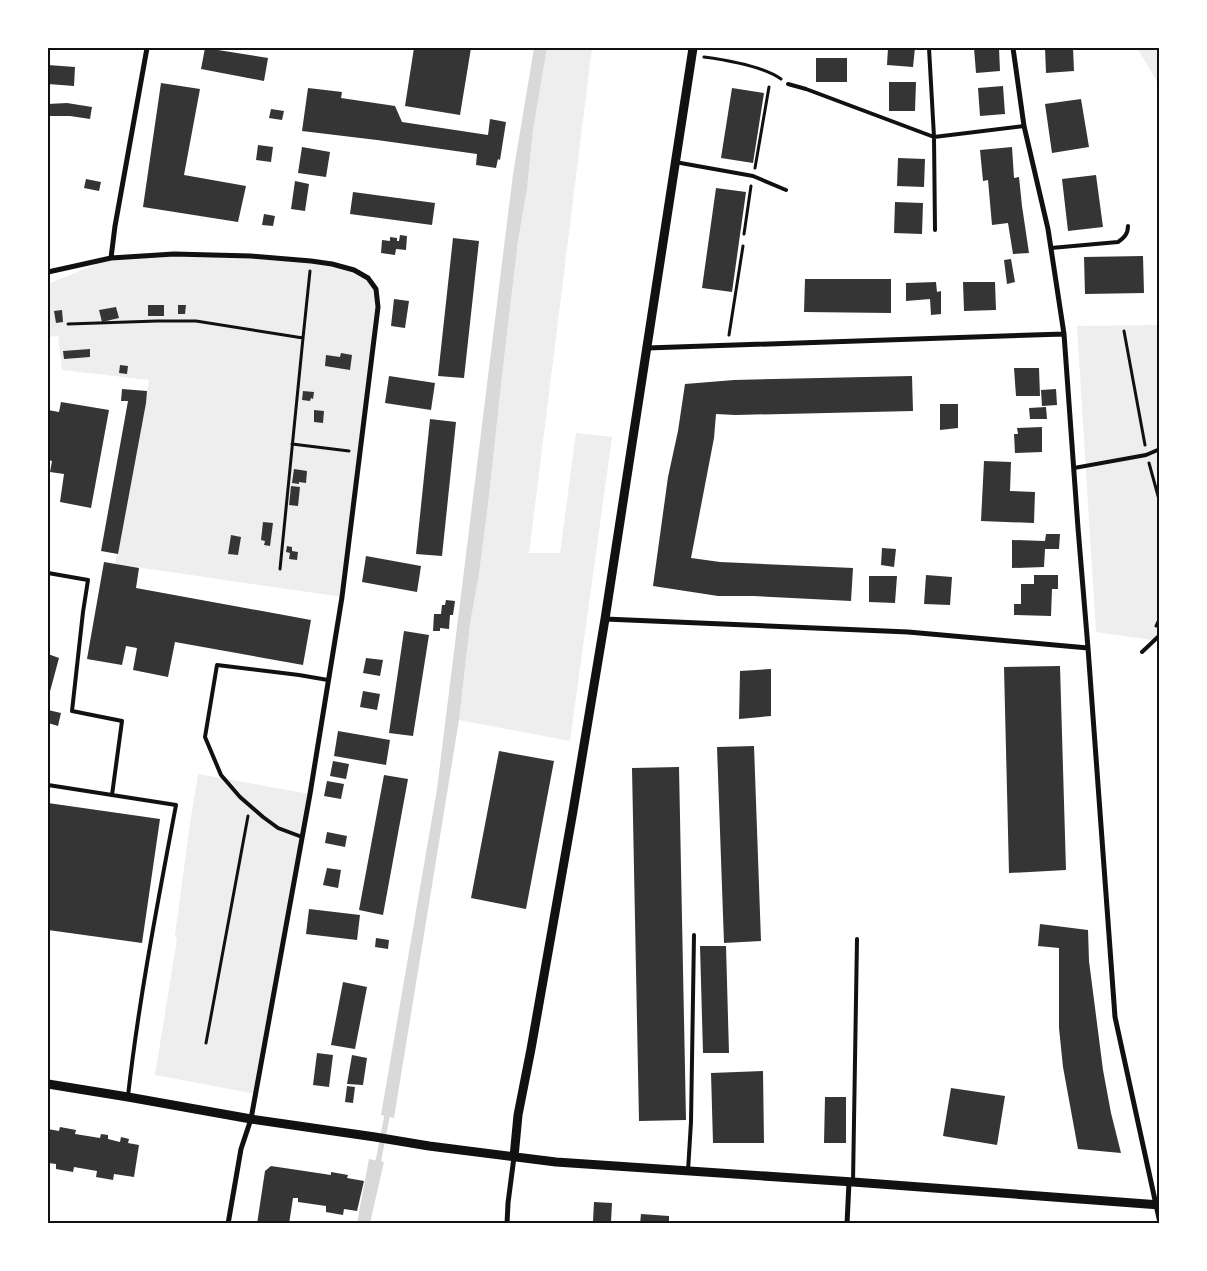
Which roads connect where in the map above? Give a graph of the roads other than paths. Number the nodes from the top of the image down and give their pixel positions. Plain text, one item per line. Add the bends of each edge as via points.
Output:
1 (147, 48) edge
2 (693, 48) edge
3 (929, 48) edge
4 (1013, 48) edge
5 (788, 84) road end
6 (1024, 126) junction
7 (934, 137) junction
8 (675, 162) junction
9 (786, 190) dead end
10 (1128, 226) dead end
11 (935, 230) dead end
12 (1051, 248) junction
13 (111, 258) junction
14 (48, 272) edge
15 (1064, 334) junction
16 (646, 348) junction
17 (1160, 449) edge
18 (1074, 468) junction
19 (48, 573) edge
20 (605, 619) junction
21 (1160, 635) edge
22 (1088, 648) junction
23 (1142, 652) dead end
24 (328, 680) junction
25 (1160, 694) edge
26 (1160, 706) edge
27 (48, 785) edge
28 (112, 795) junction
29 (302, 837) junction
30 (694, 935) dead end
31 (856, 939) dead end
32 (48, 1084) edge
33 (128, 1097) junction
34 (251, 1119) junction
35 (514, 1157) junction
36 (688, 1171) junction
37 (851, 1182) junction
38 (1157, 1205) edge
39 (228, 1224) edge
40 (507, 1224) edge
41 (847, 1224) edge
42 (1160, 1224) edge

1 - 13 street
2 - 8 street
3 - 7 lane
4 - 6 street
5 - 7 lane
6 - 7 lane
6 - 12 street
7 - 11 lane
8 - 9 lane via 753,176
8 - 16 street
10 - 12 lane via 1124,238 1118,242
12 - 15 street
13 - 14 street
13 - 24 street via 174,254 311,261 354,270 368,278 376,289 378,307 342,597
15 - 16 street
15 - 18 street
16 - 20 street
17 - 18 lane via 1146,455
18 - 22 street
19 - 28 lane via 88,580 72,711 122,721
20 - 22 street via 908,632
20 - 35 street via 518,1115
21 - 23 lane
22 - 38 street via 1115,1017
24 - 29 street
24 - 29 lane via 217,665 205,737 220,775 240,797 278,828
25 - 26 lane
27 - 28 lane
28 - 33 lane via 176,805 148,956
29 - 34 street
30 - 36 lane
31 - 37 lane
32 - 33 street
33 - 34 street
34 - 35 street
34 - 39 street via 240,1149
35 - 36 street
35 - 40 street
36 - 37 street
37 - 38 street
37 - 41 street
38 - 42 street

